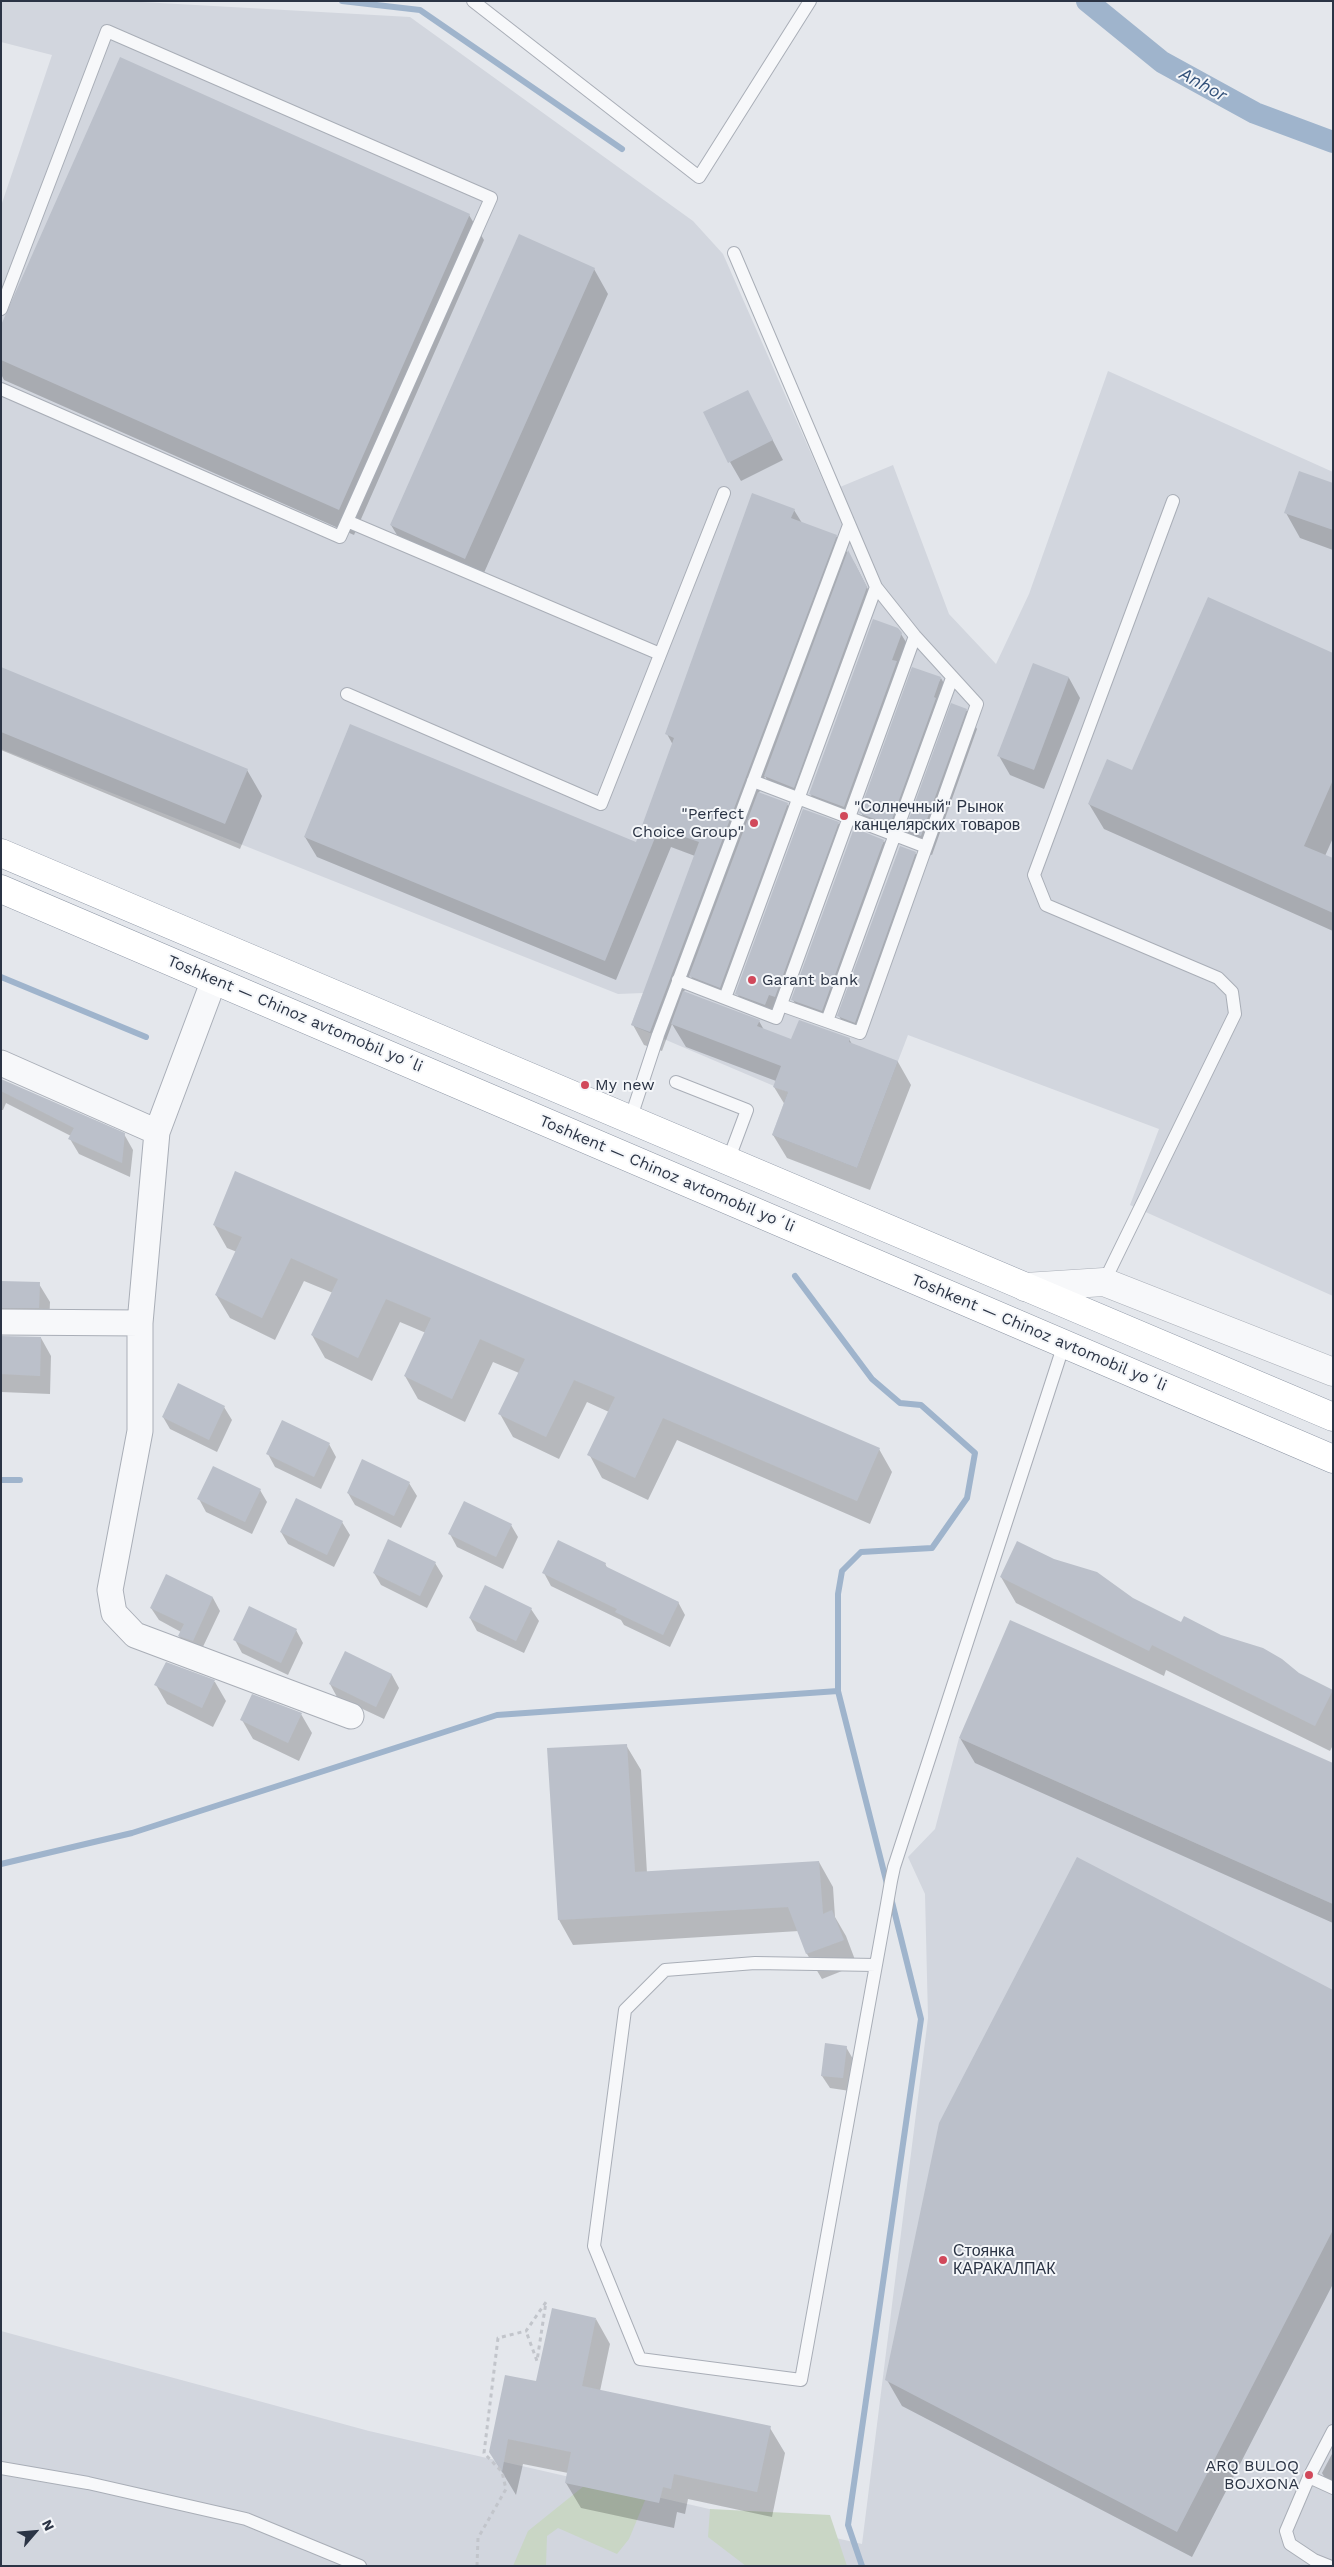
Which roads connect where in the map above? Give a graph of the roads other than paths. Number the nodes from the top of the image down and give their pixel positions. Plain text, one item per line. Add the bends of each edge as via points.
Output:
1 (473, 1) edge
2 (810, 1) edge
3 (734, 254) dead end
4 (1, 309) edge
5 (1, 389) edge
6 (724, 493) dead end
7 (1173, 501) dead end
8 (347, 521) junction
9 (849, 525) junction
10 (876, 587) junction
11 (915, 636) junction
12 (660, 654) junction
13 (952, 678) junction
14 (347, 694) dead end
15 (753, 781) junction
16 (798, 798) junction
17 (849, 818) junction
18 (895, 835) junction
19 (926, 847) junction
20 (1, 853) edge
21 (1, 888) edge
22 (214, 980) junction
23 (678, 980) junction
24 (725, 998) junction
25 (781, 1004) junction
26 (827, 1021) junction
27 (1, 1062) edge
28 (676, 1082) dead end
29 (630, 1120) junction
30 (158, 1132) junction
31 (728, 1161) junction
32 (1104, 1282) junction
33 (1025, 1287) junction
34 (1, 1322) edge
35 (140, 1323) junction
36 (1064, 1344) junction
37 (1333, 1372) edge
38 (1333, 1417) edge
39 (1333, 1459) edge
40 (351, 1716) dead end
41 (876, 1966) junction
42 (1333, 2431) edge
43 (1, 2468) edge
44 (1309, 2477) junction
45 (1333, 2488) edge
46 (360, 2566) edge
47 (1330, 2566) edge

1 - 2 lane via 699,177
3 - 9 lane
4 - 8 lane via 107,31 491,198
5 - 8 lane via 340,536
6 - 12 lane
7 - 32 lane via 1034,875 1046,905 1218,978 1232,992 1235,1014
8 - 12 lane
9 - 10 lane
9 - 15 lane
10 - 11 lane
10 - 16 lane
11 - 13 lane
11 - 17 lane
12 - 14 lane via 601,804
13 - 18 lane
13 - 19 lane via 977,704
15 - 16 lane
15 - 23 lane
16 - 17 lane
16 - 24 lane
17 - 18 lane
17 - 25 lane
18 - 19 lane
18 - 26 lane
19 - 26 lane via 860,1033
20 - 29 highway, Toshkent — Chinoz avtomobil yoʻli
21 - 22 highway, Toshkent — Chinoz avtomobil yoʻli
22 - 30 street
22 - 36 highway, Toshkent — Chinoz avtomobil yoʻli
23 - 24 lane
23 - 29 lane
24 - 25 lane via 776,1018
25 - 26 lane
27 - 30 street
28 - 31 lane via 747,1110
29 - 31 highway, Toshkent — Chinoz avtomobil yoʻli
30 - 35 street
31 - 33 highway, Toshkent — Chinoz avtomobil yoʻli
32 - 33 street
32 - 37 street
33 - 38 highway, Toshkent — Chinoz avtomobil yoʻli
34 - 35 street
35 - 40 street via 140,1431 110,1590 114,1613 135,1635
36 - 39 highway, Toshkent — Chinoz avtomobil yoʻli
36 - 41 lane via 891,1881
41 - 41 lane via 755,1963 665,1970 625,2010 594,2246 640,2359 801,2380
42 - 44 lane
43 - 46 lane via 88,2483 246,2519
44 - 45 lane
44 - 47 lane via 1286,2531 1290,2544

